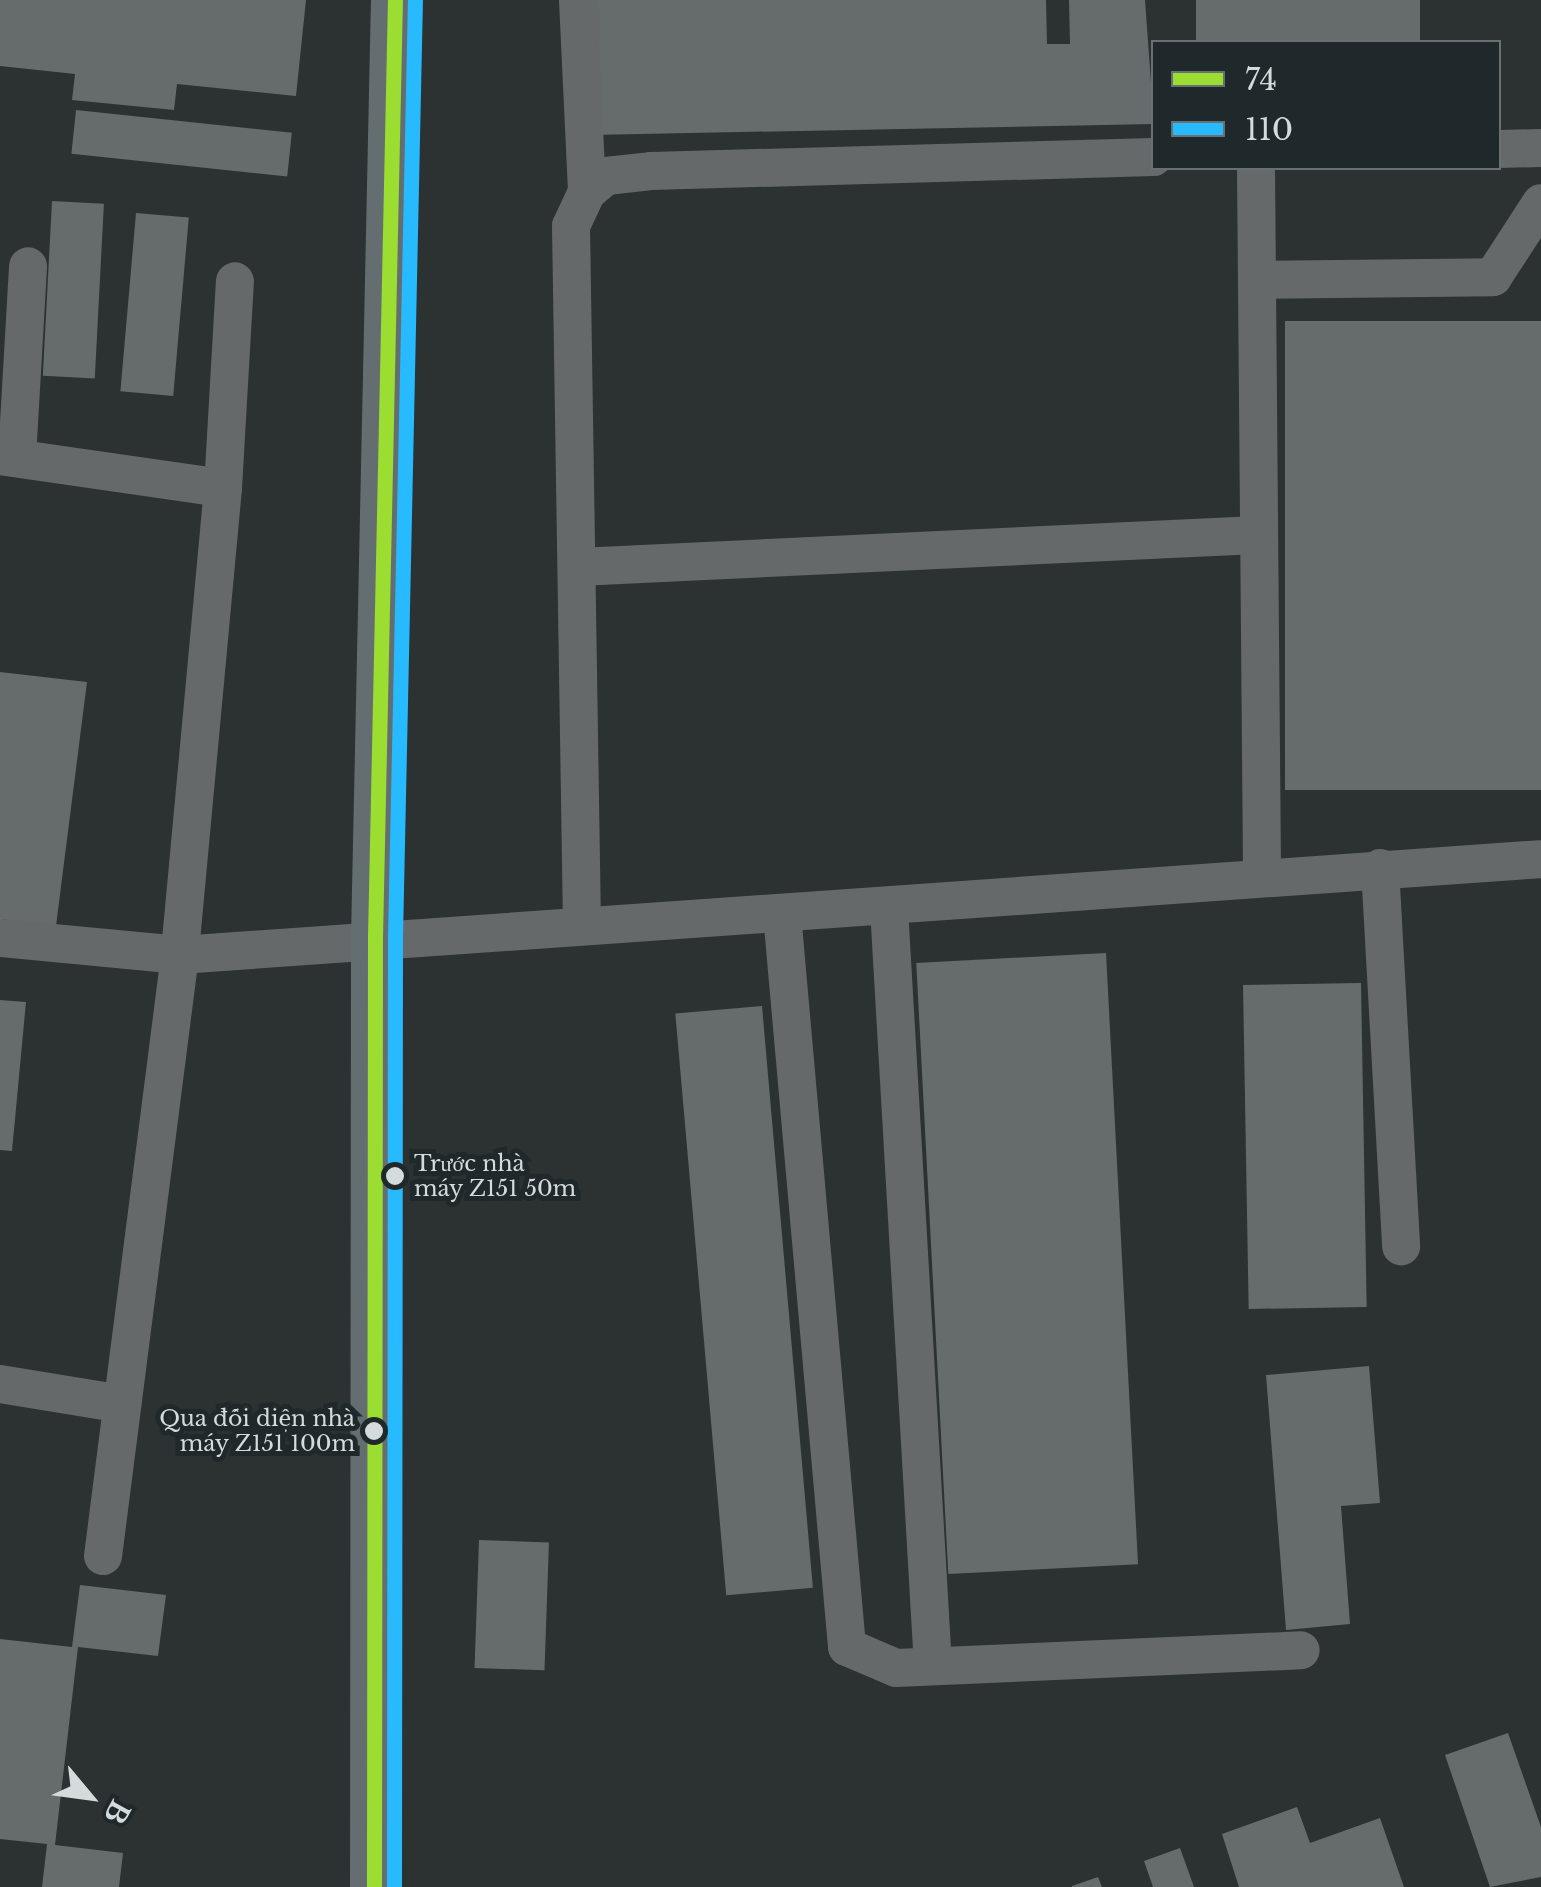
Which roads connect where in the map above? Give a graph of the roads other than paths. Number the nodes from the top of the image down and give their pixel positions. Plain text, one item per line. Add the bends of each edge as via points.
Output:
1 (395, 0) edge
2 (578, 0) edge
3 (1501, 148) edge
4 (1541, 148) edge
5 (1151, 158) edge
6 (1256, 170) edge
7 (587, 192) junction
8 (1541, 202) edge
9 (28, 266) dead end
10 (1258, 280) junction
11 (235, 281) dead end
12 (8, 457) edge
13 (224, 488) junction
14 (1258, 534) junction
15 (578, 567) junction
16 (1541, 860) edge
17 (1380, 868) junction
18 (1262, 873) junction
19 (889, 908) junction
20 (782, 914) junction
21 (582, 926) junction
22 (374, 937) junction
23 (0, 938) edge
24 (180, 955) junction
25 (1401, 1246) dead end
26 (0, 1384) edge
27 (122, 1404) junction
28 (103, 1556) dead end
29 (1301, 1650) dead end
30 (933, 1666) junction
31 (374, 1887) edge

1 - 22 main road
2 - 7 lane
3 - 4 lane
5 - 7 lane via 651,171 606,176
6 - 10 lane
7 - 15 lane via 572,226
8 - 10 lane via 1494,277
9 - 12 lane
10 - 14 lane
11 - 13 lane
12 - 13 lane
13 - 24 lane
14 - 15 lane
14 - 18 lane
15 - 21 lane
16 - 17 lane
17 - 18 lane
17 - 25 lane
18 - 19 lane
19 - 20 lane
19 - 30 lane
20 - 21 lane
20 - 30 lane via 847,1647 878,1667
21 - 22 lane
22 - 24 lane
22 - 31 main road
23 - 24 lane
24 - 27 lane
26 - 27 lane
27 - 28 lane
29 - 30 lane

